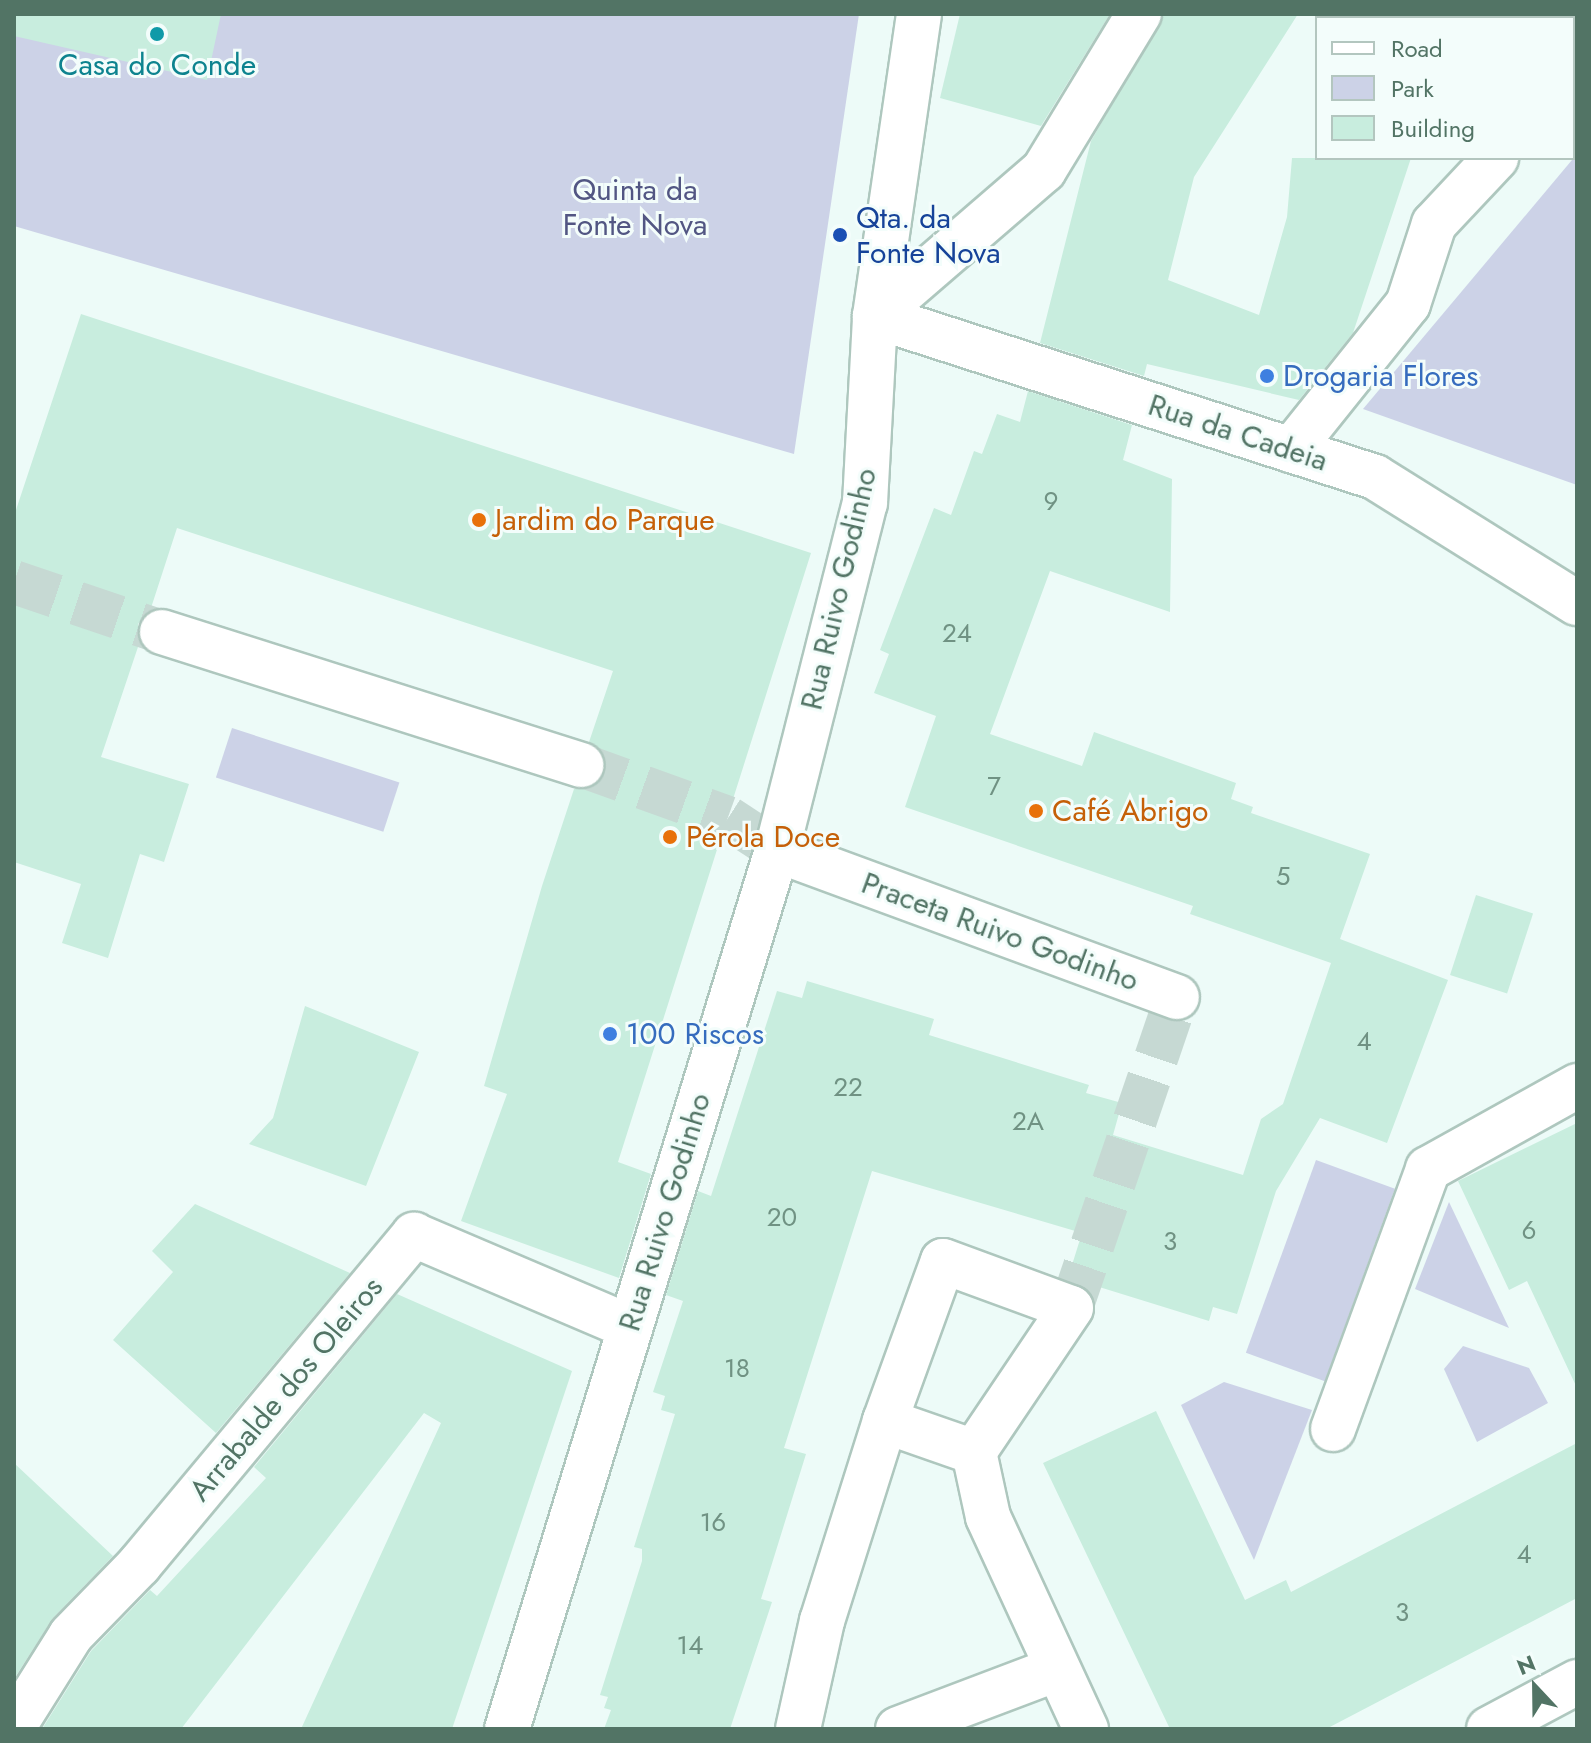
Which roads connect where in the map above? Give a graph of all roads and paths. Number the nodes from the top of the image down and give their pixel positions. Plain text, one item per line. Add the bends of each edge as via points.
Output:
1 (919, 14) edge
2 (1139, 14) edge
3 (1494, 160) edge
4 (875, 316) junction
5 (1291, 450) junction
6 (1577, 603) edge
7 (162, 632) tunnel mouth
8 (581, 765) tunnel mouth
9 (777, 850) junction
10 (1177, 997) dead end
11 (1577, 1086) edge
12 (630, 1327) junction
13 (885, 1421) junction
14 (1333, 1429) dead end
15 (974, 1452) junction
16 (1057, 1669) junction
17 (1577, 1682) edge
18 (14, 1726) edge
19 (507, 1729) edge
20 (798, 1729) edge
21 (898, 1729) edge
22 (1086, 1729) edge
23 (1489, 1729) edge

1 - 4 street, Rua Ruivo Godinho
2 - 4 street via 1044,170
3 - 5 street via 1434,224 1408,304
4 - 5 street, Rua da Cadeia
4 - 9 street, Rua Ruivo Godinho via 865,503
5 - 6 street, Rua da Cadeia via 1375,477
7 - 8 street
9 - 10 street, Praceta Ruivo Godinho
9 - 12 street, Rua Ruivo Godinho
11 - 14 street via 1428,1169
12 - 18 street, Arrabalde dos Oleiros via 414,1235 139,1565 71,1635
12 - 19 street, Rua Ruivo Godinho
13 - 15 street
13 - 15 street via 943,1261 1071,1308
13 - 20 street via 822,1621
15 - 16 street via 988,1517
16 - 21 street
16 - 22 street
17 - 23 street

